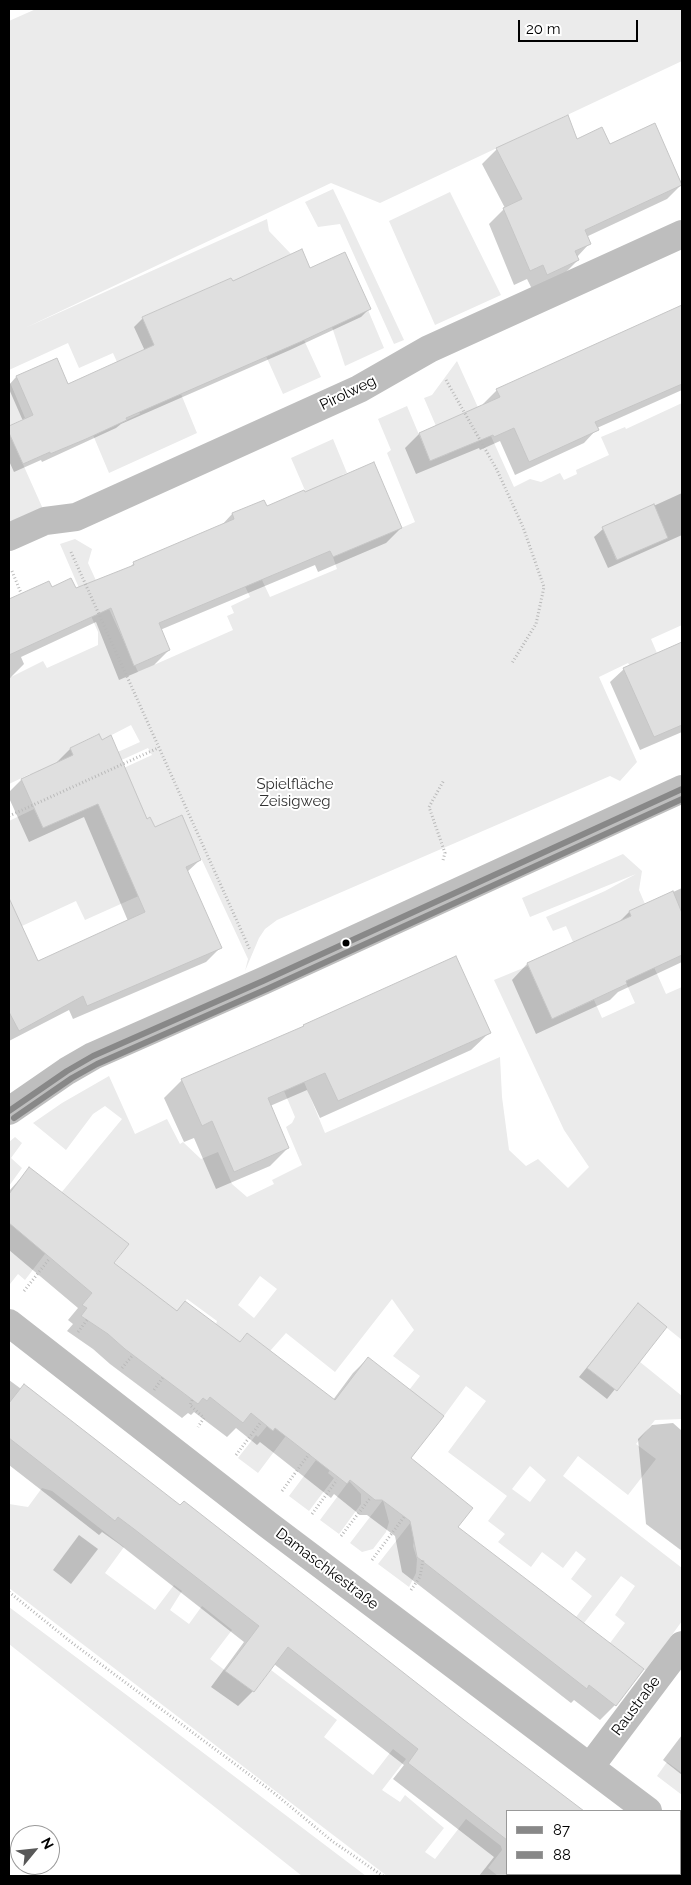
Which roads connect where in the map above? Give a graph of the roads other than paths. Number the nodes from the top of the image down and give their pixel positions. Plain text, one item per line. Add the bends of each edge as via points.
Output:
1 (682, 234) edge
2 (9, 537) edge
3 (682, 789) edge
4 (9, 1111) edge
5 (9, 1323) edge
6 (682, 1646) edge
7 (590, 1767) junction
8 (647, 1810) edge

1 - 2 street, Pirolweg via 429,349 359,389 76,516 45,521
3 - 4 street via 263,982 93,1056
5 - 7 street, Damaschkestraße via 267,1524
6 - 7 street, Raustraße
7 - 8 street, Damaschkestraße

